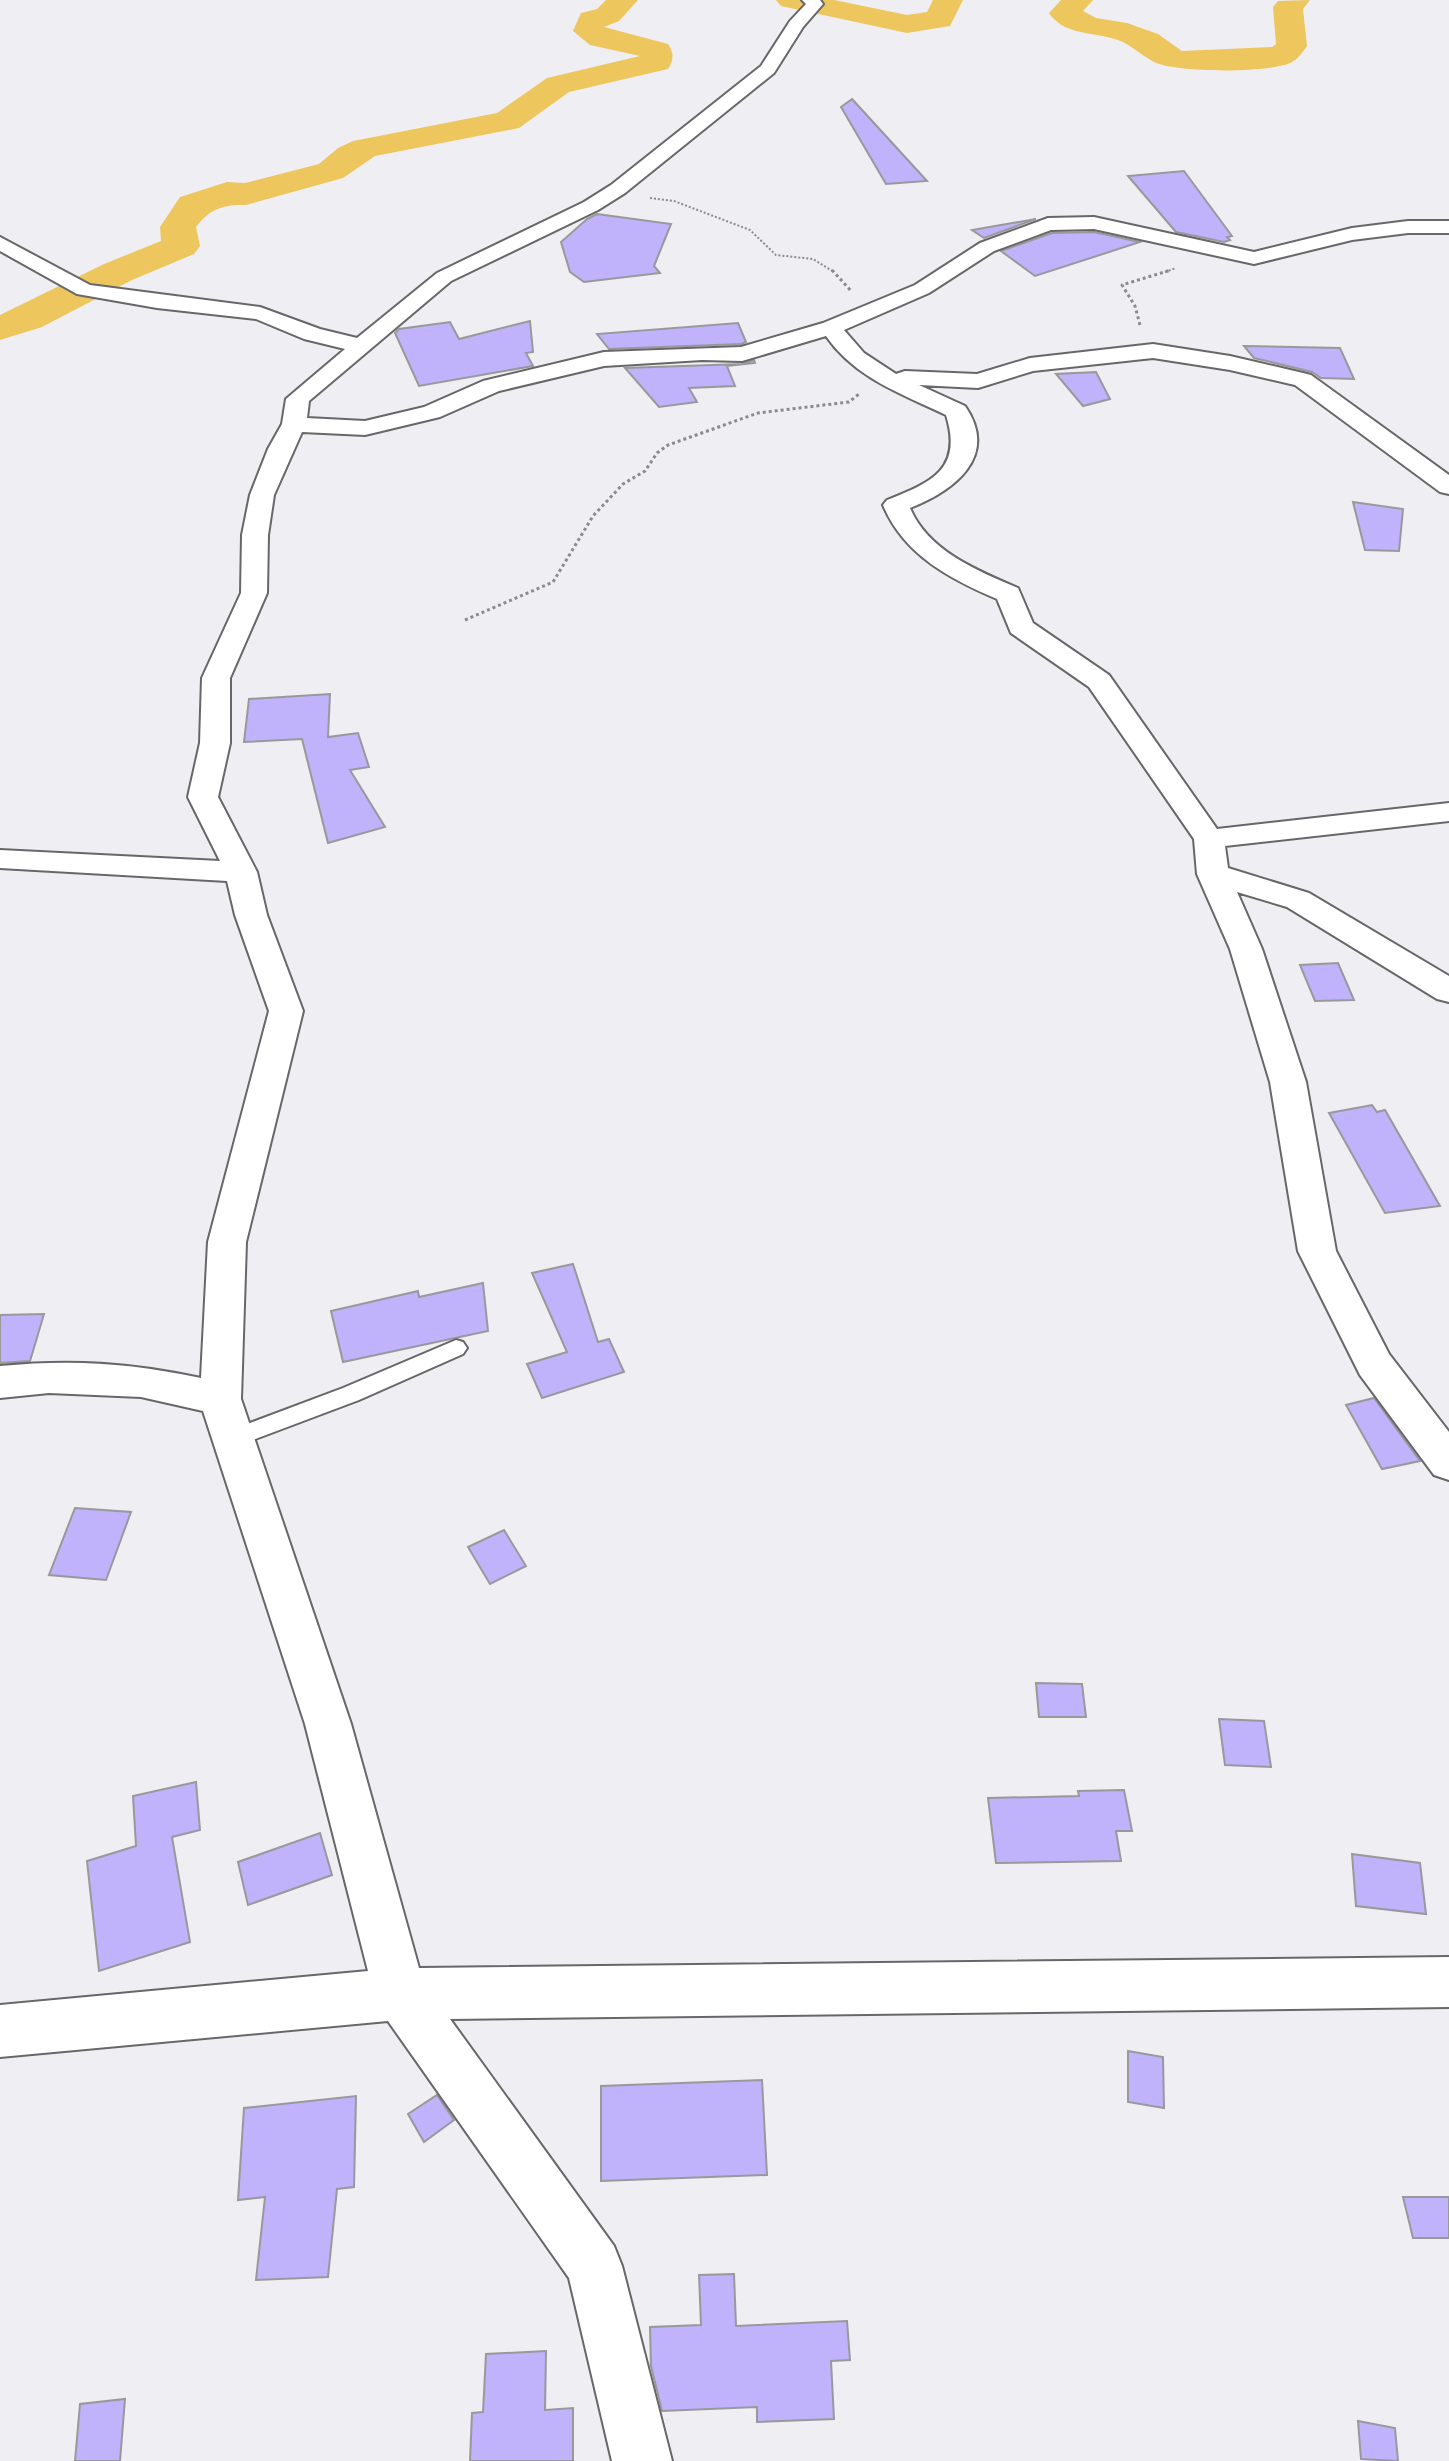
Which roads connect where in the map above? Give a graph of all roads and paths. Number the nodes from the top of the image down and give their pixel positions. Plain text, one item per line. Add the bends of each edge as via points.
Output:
1 (810, 0) edge
2 (618, 189) junction
3 (1449, 227) edge
4 (0, 243) edge
5 (1227, 252) junction
6 (885, 303) junction
7 (831, 328) junction
8 (361, 346) junction
9 (1153, 351) junction
10 (871, 370) junction
11 (294, 424) junction
12 (1449, 487) edge
13 (465, 620) dead end
14 (1449, 812) edge
15 (1209, 839) junction
16 (0, 859) edge
17 (241, 872) junction
18 (1213, 874) junction
19 (1449, 991) edge
20 (456, 1348) dead end
21 (0, 1382) edge
22 (220, 1399) junction
23 (234, 1438) junction
24 (1449, 1463) edge
25 (1449, 1982) edge
26 (400, 1994) junction
27 (0, 2031) edge
28 (642, 2461) edge

1 - 2 street via 815,4 768,69
2 - 6 path via 674,201 750,230 776,255 819,258 858,299
2 - 8 street via 444,277
3 - 5 street via 1352,234 1254,258
4 - 8 street via 84,290 260,313
5 - 6 street via 1094,223 1048,224 987,247 922,289
5 - 9 path via 1122,285 1135,306 1142,338
6 - 7 street
7 - 10 street
7 - 11 street via 742,354 604,359 491,386 432,412 365,428
8 - 11 street via 298,399
9 - 10 street via 1030,365 978,381 918,381
9 - 12 street via 1303,380
10 - 13 path via 865,389 849,402 758,413 668,445 593,516 553,582
10 - 15 street via 957,411 966,434 966,457 948,478 896,505 900,521 959,573 1009,594 1021,627 1099,681
11 - 17 street via 262,495 254,593 216,678 215,743 203,797
14 - 15 street
15 - 18 street
16 - 17 street
17 - 22 street via 286,1011 227,1242
18 - 19 street via 1298,900
18 - 24 street via 1246,949 1288,1082 1317,1251 1374,1364
20 - 23 lane
21 - 22 street via 49,1377 141,1381
22 - 23 street
23 - 26 street via 328,1724
25 - 26 street
26 - 27 street
26 - 28 street via 594,2266

